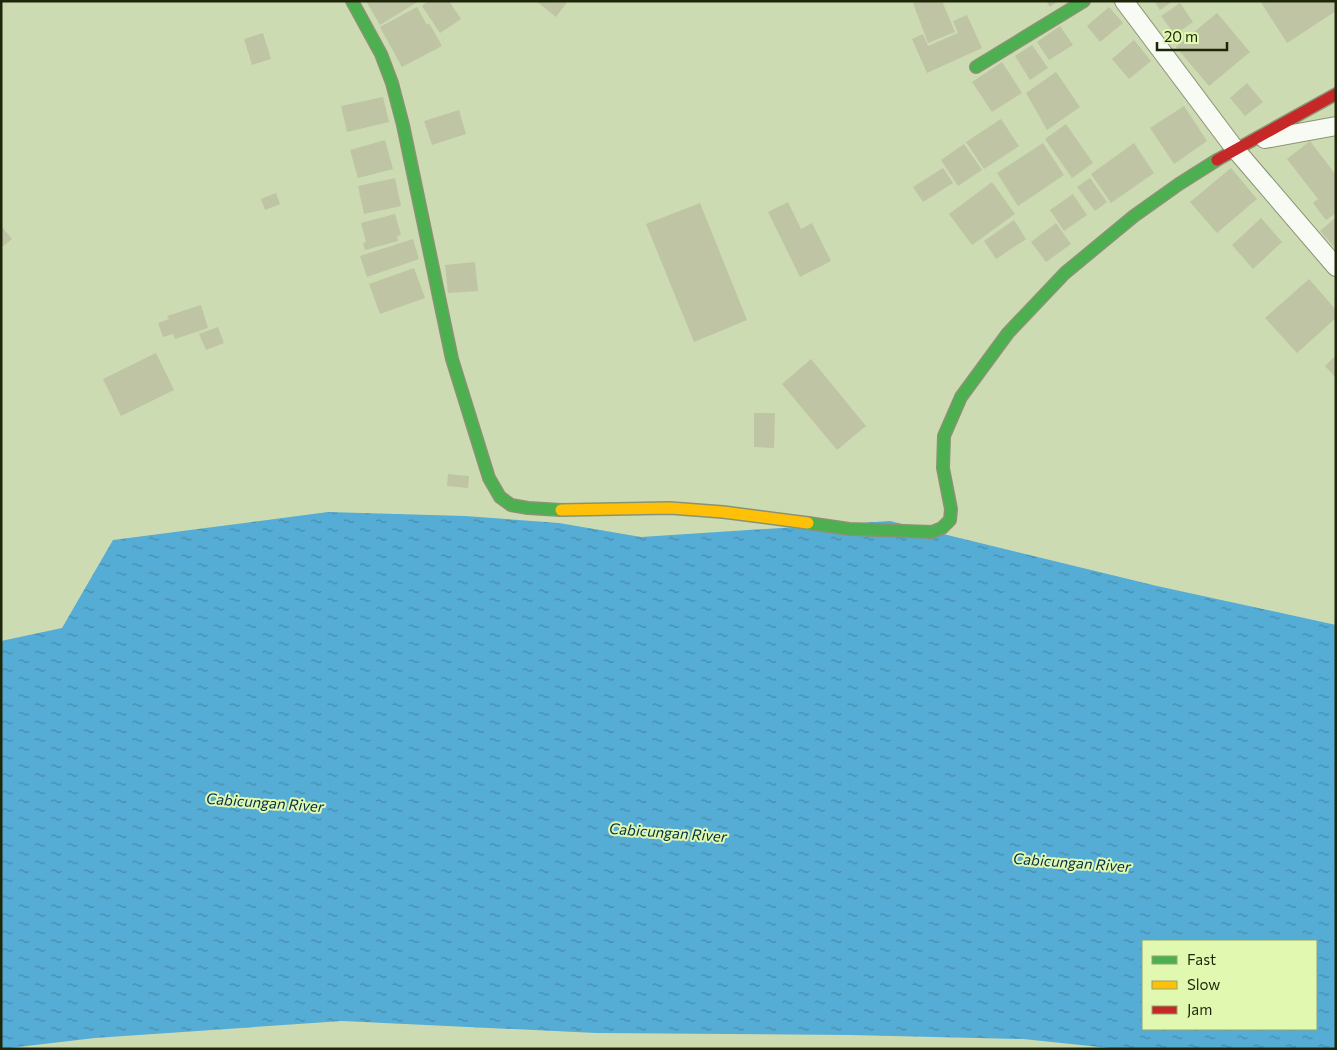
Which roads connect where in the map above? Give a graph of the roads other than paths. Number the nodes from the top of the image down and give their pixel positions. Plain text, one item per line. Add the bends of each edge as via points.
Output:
1 (352, 1) edge
2 (1084, 1) edge
3 (1124, 1) edge
4 (976, 67) dead end
5 (1336, 94) edge
6 (1336, 126) edge
7 (1242, 146) junction
8 (1336, 267) edge

1 - 7 street via 381,54 392,83 452,360 488,478 500,497 511,505 528,508 670,508 849,529 932,532 942,528 950,520 951,509 943,468 944,436 961,397 1008,333 1064,273 1134,216
2 - 4 street
3 - 7 street
5 - 7 street
6 - 7 street
7 - 8 street

